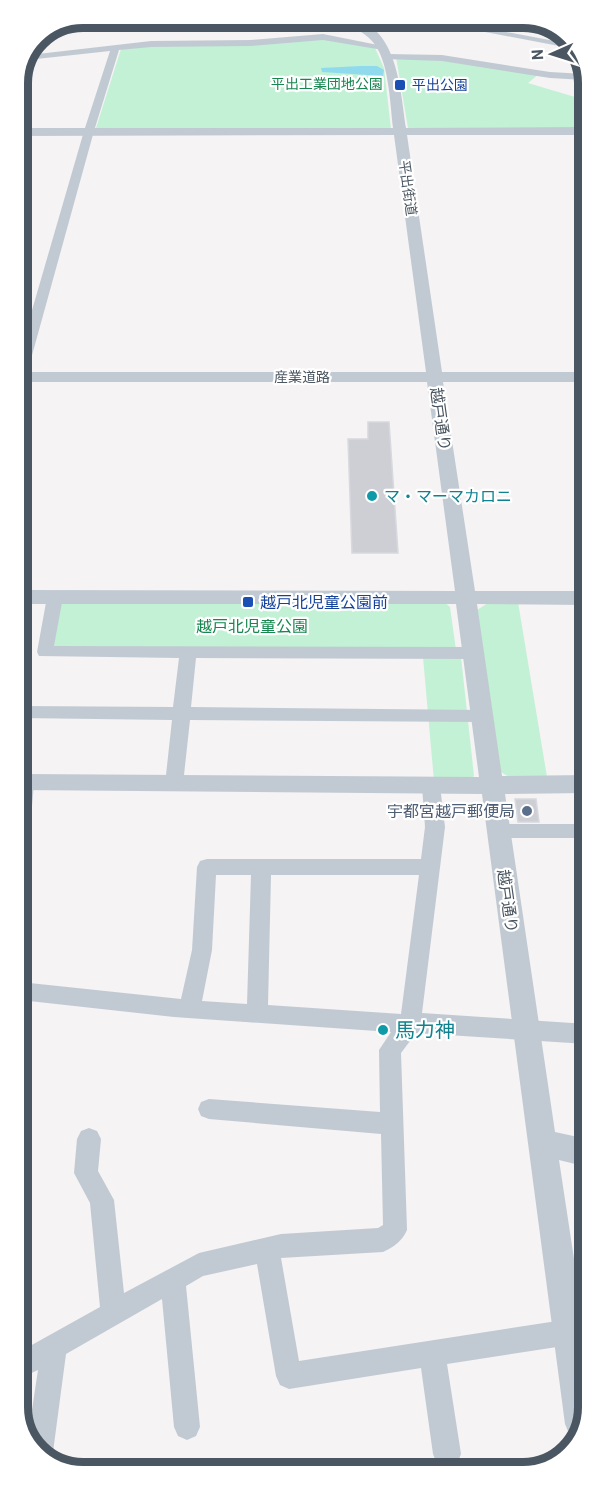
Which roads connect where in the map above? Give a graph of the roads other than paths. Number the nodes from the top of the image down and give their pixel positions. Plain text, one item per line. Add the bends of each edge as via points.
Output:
1 (365, 29) edge
2 (477, 29) edge
3 (560, 44) edge
4 (115, 48) junction
5 (386, 52) junction
6 (35, 57) edge
7 (577, 77) edge
8 (400, 130) junction
9 (88, 131) junction
10 (578, 131) edge
11 (29, 132) edge
12 (29, 343) edge
13 (578, 377) edge
14 (29, 378) edge
15 (435, 378) junction
16 (29, 597) edge
17 (55, 597) junction
18 (465, 597) junction
19 (578, 598) edge
20 (188, 652) junction
21 (474, 653) junction
22 (29, 712) edge
23 (183, 714) junction
24 (482, 716) junction
25 (28, 783) edge
26 (174, 784) junction
27 (578, 784) edge
28 (431, 786) junction
29 (492, 786) junction
30 (498, 831) junction
31 (578, 831) edge
32 (261, 867) junction
33 (429, 867) junction
34 (28, 992) edge
35 (190, 1009) junction
36 (257, 1014) junction
37 (410, 1024) junction
38 (527, 1029) junction
39 (578, 1033) edge
40 (209, 1109) dead end
41 (392, 1124) junction
42 (89, 1139) dead end
43 (544, 1143) junction
44 (578, 1151) edge
45 (267, 1249) junction
46 (173, 1279) junction
47 (113, 1313) junction
48 (570, 1332) junction
49 (54, 1346) junction
50 (432, 1353) junction
51 (28, 1361) edge
52 (578, 1393) edge
53 (187, 1427) dead end
54 (41, 1441) edge
55 (447, 1454) dead end

1 - 5 street
2 - 3 street
4 - 5 street via 323,37
4 - 6 street
4 - 9 street
5 - 7 street
5 - 8 street, 平出街道
8 - 9 street
8 - 10 street
8 - 15 street, 平出街道
9 - 11 street
9 - 12 street
13 - 15 street, 産業道路
14 - 15 street, 産業道路
15 - 18 street, 越戸通り
16 - 17 street
17 - 18 street
17 - 20 street via 45,652
18 - 19 street
18 - 21 street, 越戸通り
20 - 21 street
20 - 23 street
21 - 24 street, 越戸通り
22 - 23 street
23 - 24 street
23 - 26 street
24 - 29 street, 越戸通り
25 - 26 street
26 - 28 street
27 - 29 street
28 - 29 street
28 - 33 street via 435,827
29 - 30 street, 越戸通り
30 - 31 street
30 - 38 street, 越戸通り
32 - 33 street
32 - 35 street via 207,867 202,950
32 - 36 street
33 - 37 street
34 - 35 street
35 - 36 street
36 - 37 street
37 - 38 street
37 - 41 street via 390,1050
38 - 39 street
38 - 43 street, 越戸通り
40 - 41 street
41 - 45 street via 394,1230 383,1240
42 - 47 street via 86,1173 102,1200
43 - 44 street
43 - 48 street, 越戸通り
45 - 46 street via 199,1265
45 - 50 street via 289,1376
46 - 47 street
46 - 53 street
47 - 49 street
48 - 50 street
48 - 52 street, 越戸通り
49 - 51 street
49 - 54 street
50 - 55 street

